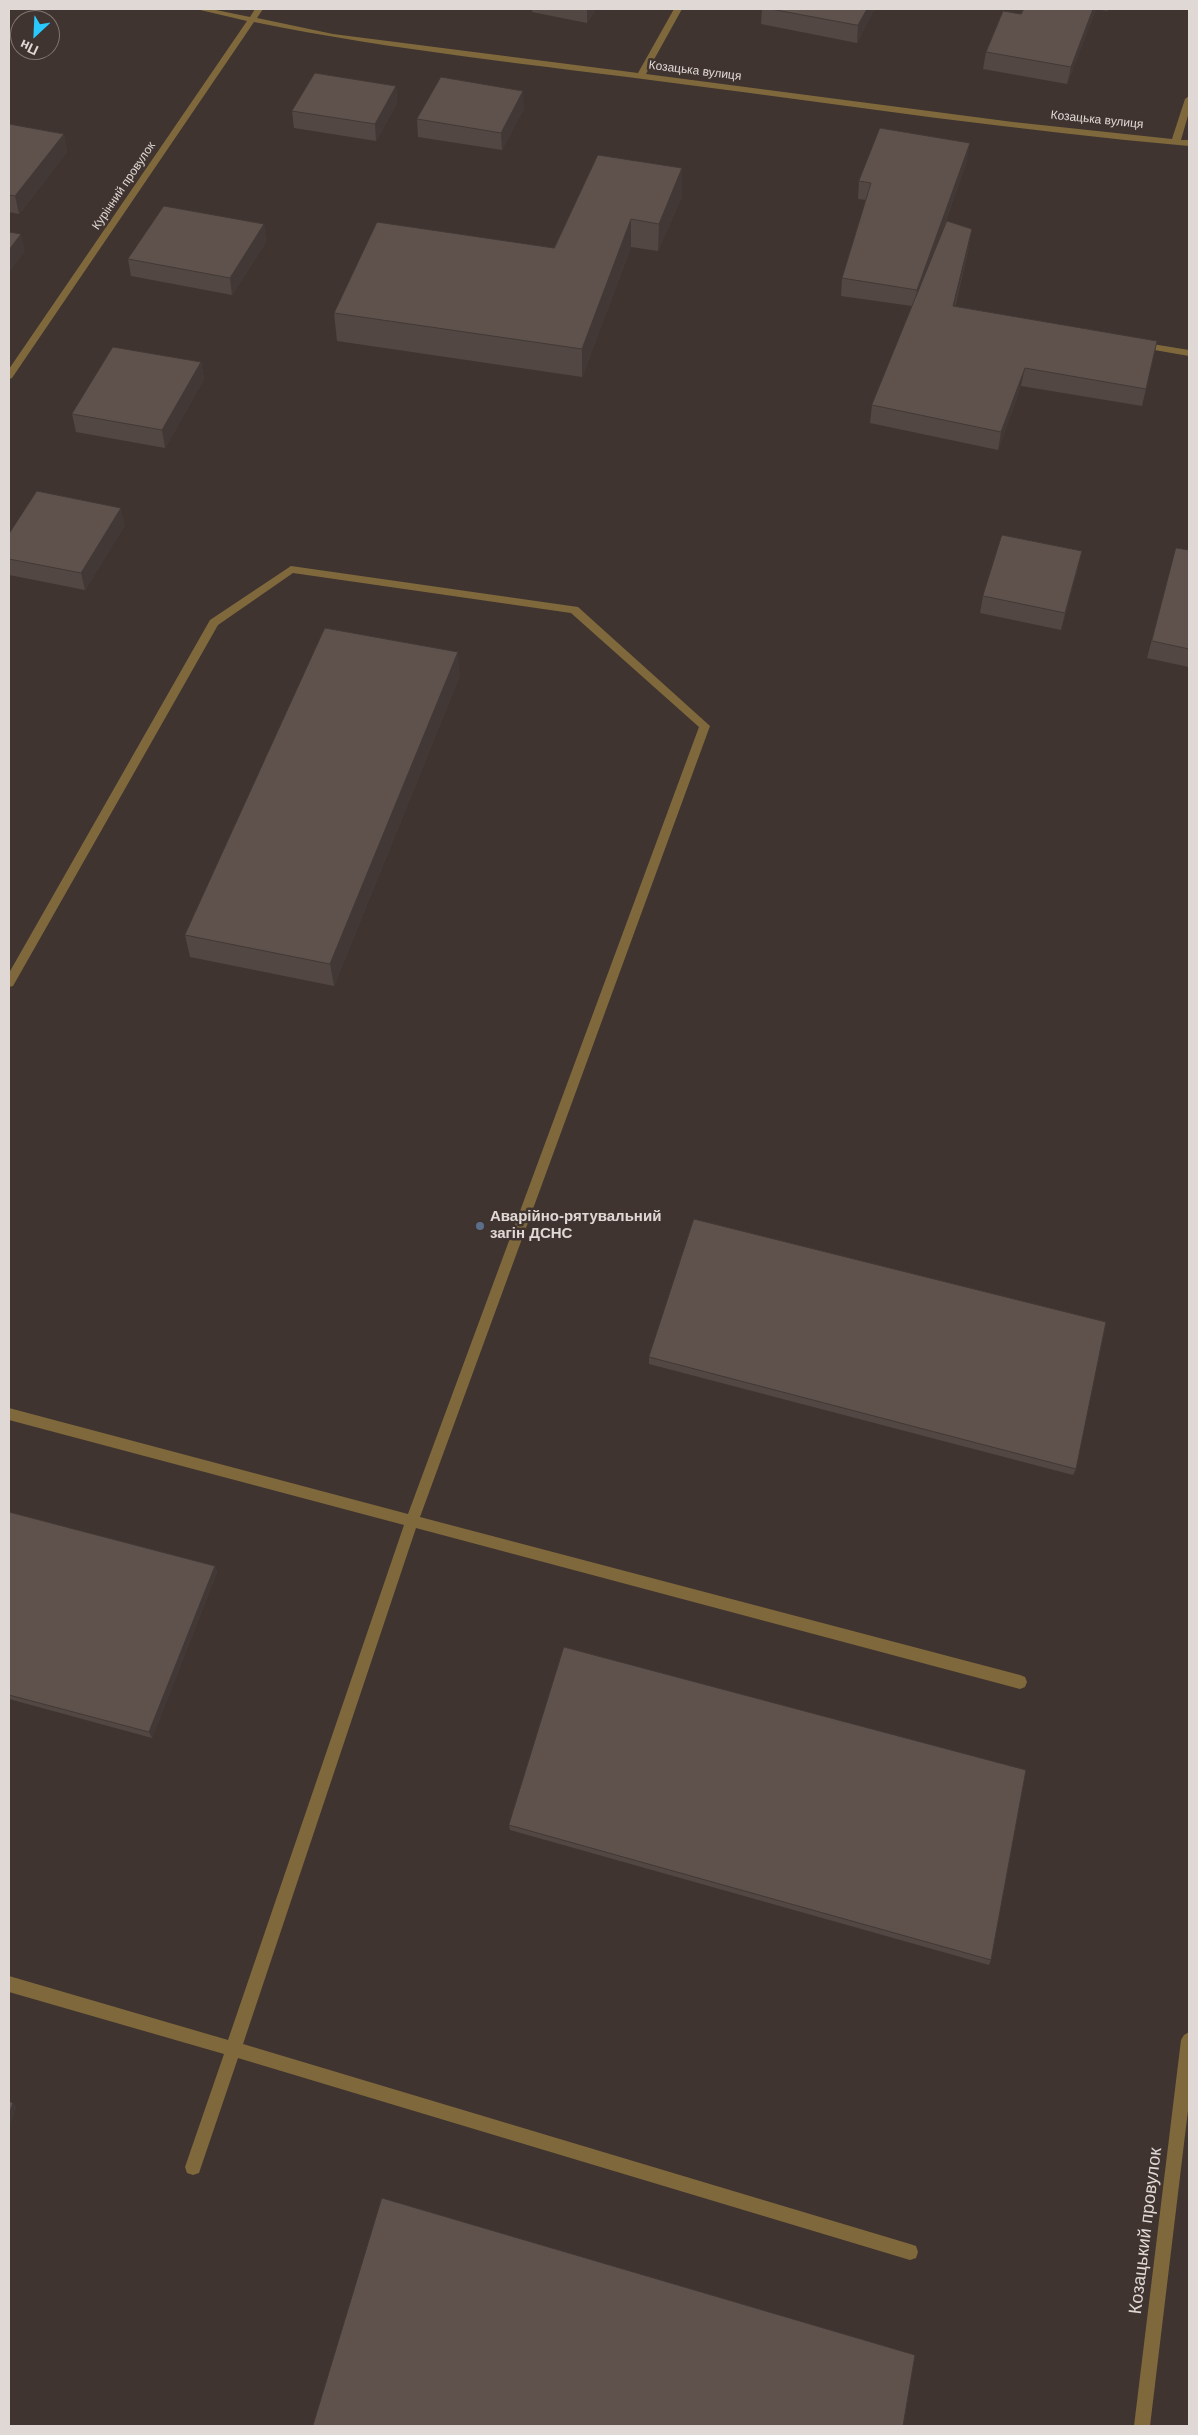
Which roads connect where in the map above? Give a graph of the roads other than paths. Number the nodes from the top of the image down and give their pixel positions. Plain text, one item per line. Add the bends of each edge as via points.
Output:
1 (200, 9) edge
2 (259, 9) edge
3 (678, 9) edge
4 (253, 20) junction
5 (640, 77) junction
6 (1189, 99) edge
7 (1176, 141) junction
8 (1189, 142) edge
9 (1132, 344) edge
10 (1189, 353) edge
11 (9, 376) edge
12 (9, 983) edge
13 (9, 1414) edge
14 (412, 1521) junction
15 (1020, 1682) dead end
16 (9, 1984) edge
17 (1189, 2040) edge
18 (234, 2049) junction
19 (193, 2167) dead end
20 (910, 2252) dead end
21 (1142, 2426) edge

1 - 4 street, Козацька вулиця
2 - 4 street, Курінний провулок
3 - 5 street
4 - 5 street, Козацька вулиця via 333,36
4 - 11 street, Курінний провулок
5 - 7 street, Козацька вулиця via 1013,125
6 - 7 street
7 - 8 street, Козацька вулиця
9 - 10 street
12 - 14 street via 214,623 291,569 574,610 705,726
13 - 14 street
14 - 15 street
14 - 18 street
16 - 18 street
17 - 21 street, Козацький провулок
18 - 19 street
18 - 20 street

